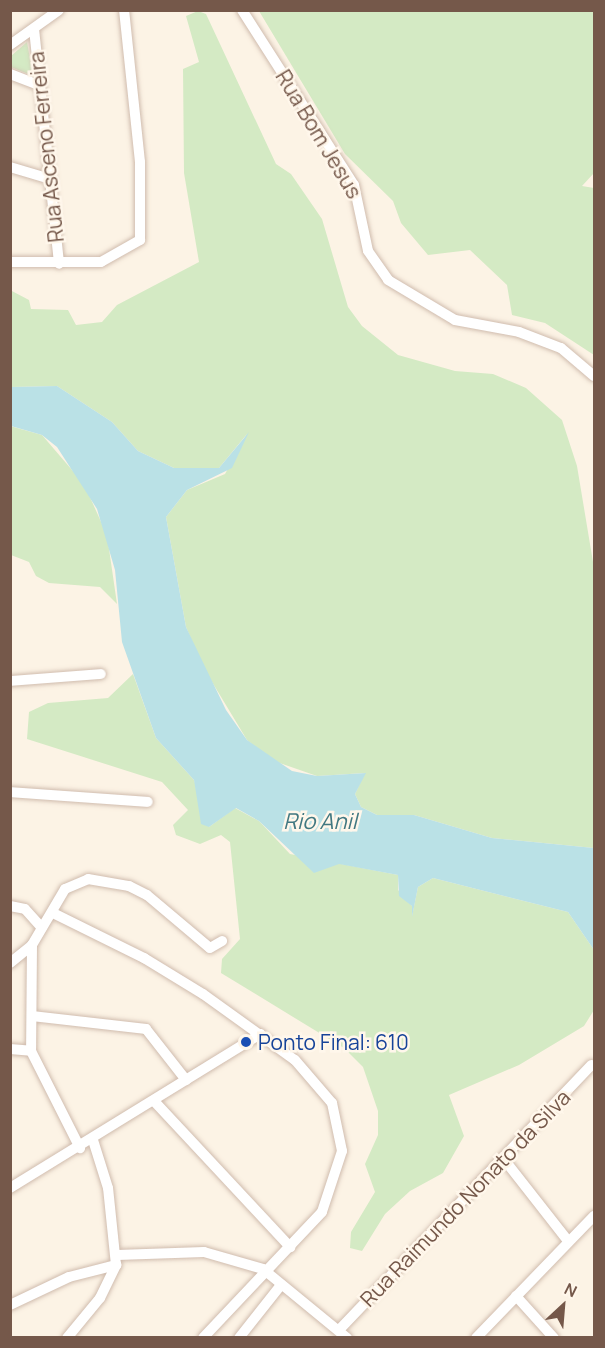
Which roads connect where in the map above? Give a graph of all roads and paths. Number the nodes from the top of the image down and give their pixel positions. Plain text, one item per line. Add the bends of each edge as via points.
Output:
1 (59, 10) edge
2 (124, 10) edge
3 (242, 10) edge
4 (34, 29) junction
5 (10, 45) edge
6 (10, 74) edge
7 (39, 85) junction
8 (10, 167) edge
9 (50, 179) junction
10 (10, 262) edge
11 (59, 264) junction
12 (594, 376) edge
13 (100, 674) dead end
14 (10, 681) edge
15 (10, 792) edge
16 (148, 802) dead end
17 (10, 906) edge
18 (53, 913) junction
19 (42, 928) junction
20 (222, 941) dead end
21 (32, 945) junction
22 (10, 963) edge
23 (32, 1016) junction
24 (260, 1034) junction
25 (10, 1049) edge
26 (32, 1051) junction
27 (591, 1065) dead end
28 (186, 1080) junction
29 (154, 1101) junction
30 (93, 1140) junction
31 (80, 1148) junction
32 (503, 1158) junction
33 (10, 1188) edge
34 (594, 1216) edge
35 (568, 1241) junction
36 (290, 1247) junction
37 (116, 1260) junction
38 (263, 1269) junction
39 (281, 1285) junction
40 (516, 1296) junction
41 (10, 1305) edge
42 (343, 1334) edge
43 (67, 1338) edge
44 (203, 1338) edge
45 (239, 1338) edge
46 (476, 1338) edge
47 (554, 1338) edge

1 - 4 street
2 - 11 street via 143,231 120,255
3 - 12 street, Rua Bom Jesus via 354,185 368,251 388,280 456,320 519,332 561,348
4 - 5 street
4 - 7 street, Rua Asceno Ferreira
6 - 7 street
7 - 9 street, Rua Asceno Ferreira
8 - 9 street
9 - 11 street, Rua Asceno Ferreira
10 - 11 street
13 - 14 street
15 - 16 street
17 - 19 street via 25,909
18 - 19 street
18 - 20 street via 66,889 88,879 129,886 207,947
18 - 24 street via 144,958
19 - 21 street
21 - 22 street
21 - 23 street
23 - 26 street
23 - 28 street via 146,1029
24 - 28 street
24 - 36 street via 319,1085 339,1124 342,1151 330,1197
25 - 26 street
26 - 31 street
27 - 32 street, Rua Raimundo Nonato da Silva
28 - 29 street
29 - 30 street
29 - 36 street
30 - 31 street
30 - 37 street via 108,1188
31 - 33 street
32 - 35 street
32 - 42 street, Rua Raimundo Nonato da Silva
34 - 35 street
35 - 40 street
36 - 38 street
37 - 38 street via 204,1252
37 - 41 street
37 - 43 street via 100,1298
38 - 39 street
38 - 44 street
39 - 42 street
39 - 45 street
40 - 46 street
40 - 47 street

